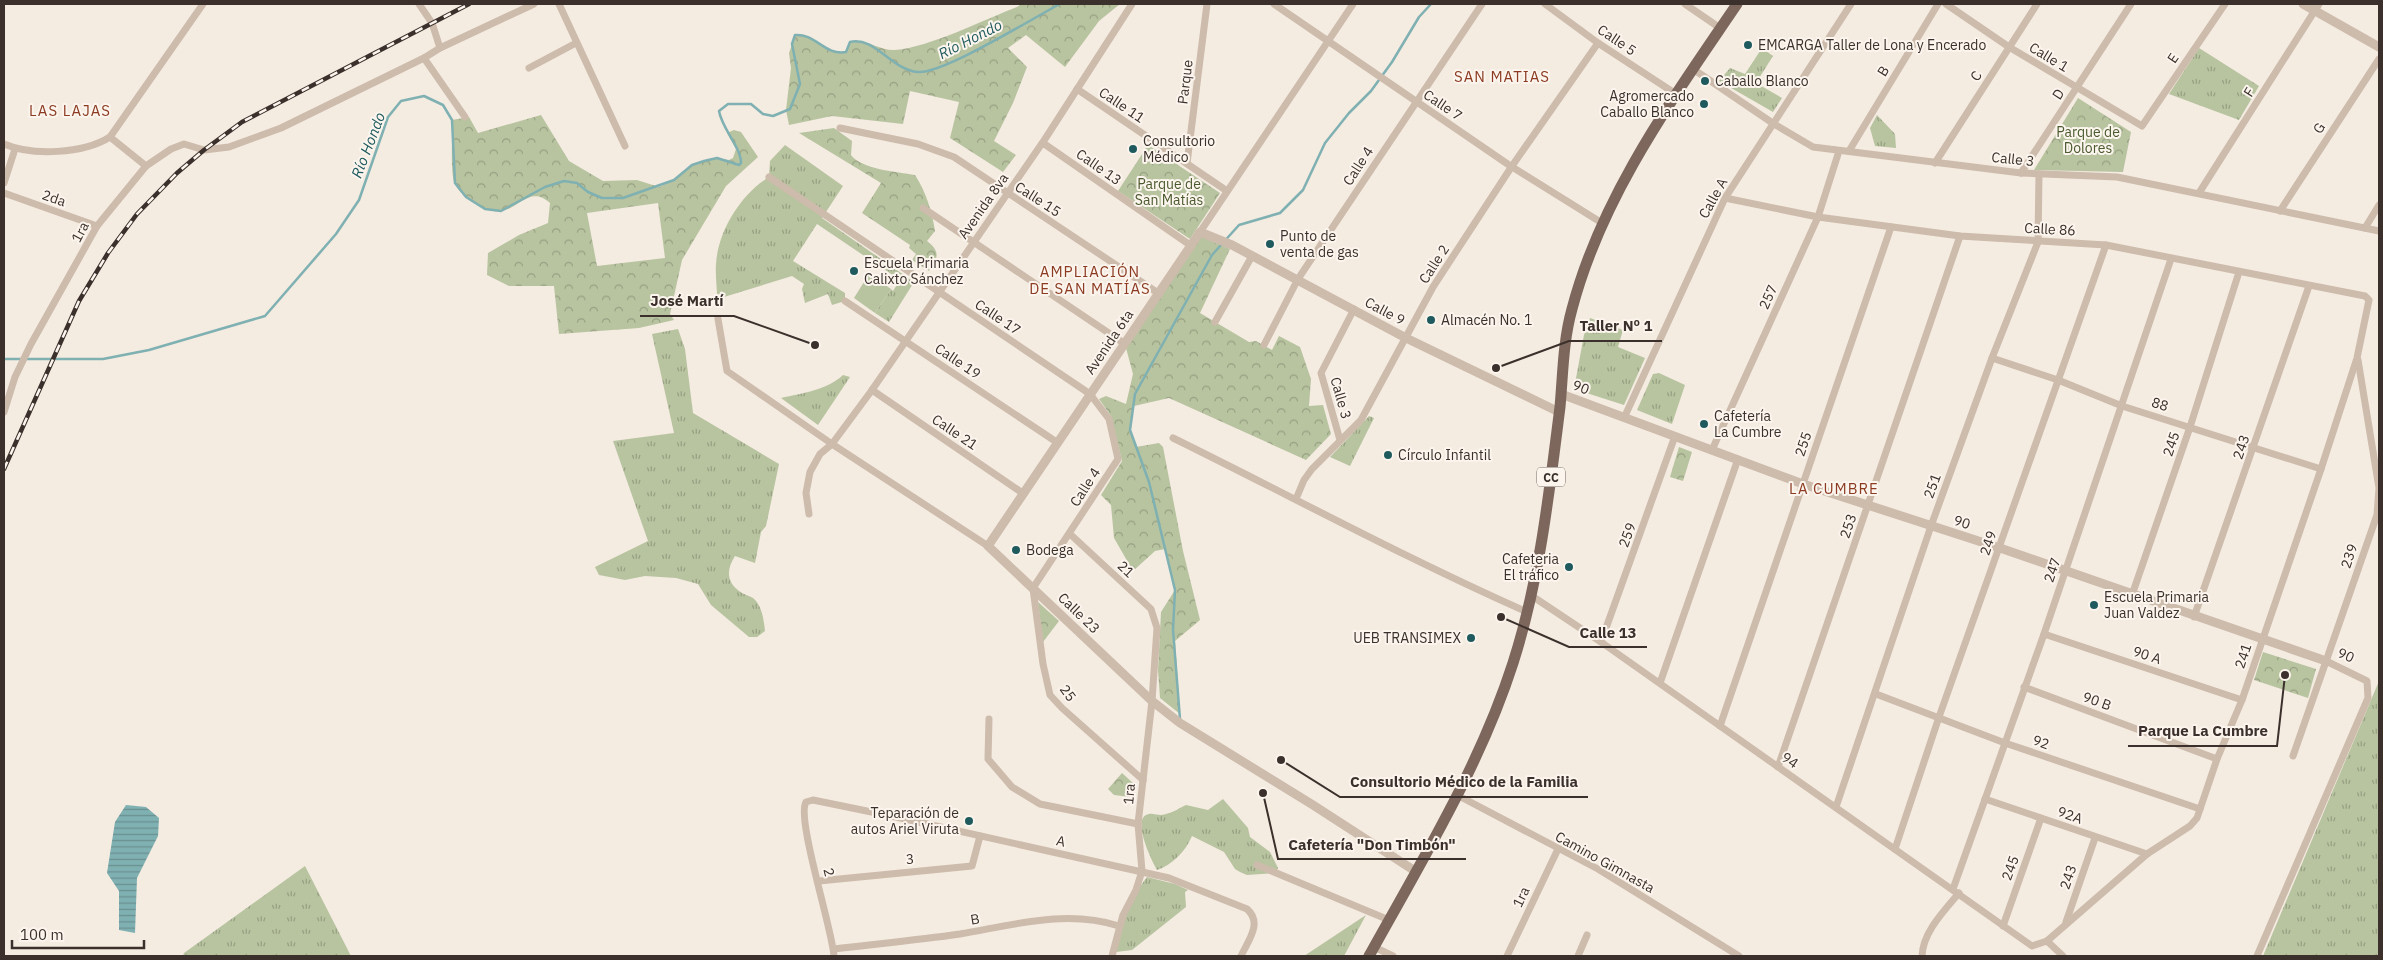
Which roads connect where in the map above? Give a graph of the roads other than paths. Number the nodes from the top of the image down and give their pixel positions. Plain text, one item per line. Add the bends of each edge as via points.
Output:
1 (203, 4) edge
2 (419, 4) edge
3 (534, 4) edge
4 (559, 4) edge
5 (1132, 4) edge
6 (1207, 4) edge
7 (1274, 4) edge
8 (1353, 4) edge
9 (1481, 4) edge
10 (1544, 4) edge
11 (1685, 4) edge
12 (1737, 4) edge
13 (1851, 4) edge
14 (1938, 4) edge
15 (1946, 4) edge
16 (2038, 4) edge
17 (2131, 4) edge
18 (2225, 4) edge
19 (2303, 4) edge
20 (2317, 7) edge
21 (1720, 28) junction
22 (1328, 41) junction
23 (576, 43) junction
24 (1598, 43) junction
25 (2009, 47) junction
26 (2379, 47) edge
27 (440, 48) junction
28 (424, 58) junction
29 (2379, 58) edge
30 (529, 68) dead end
31 (1693, 69) junction
32 (2077, 88) junction
33 (1077, 90) junction
34 (1676, 94) junction
35 (1416, 101) junction
36 (464, 117) dead end
37 (1774, 124) junction
38 (2142, 126) joint
39 (840, 128) dead end
40 (110, 137) junction
41 (1043, 143) junction
42 (4, 144) edge
43 (625, 146) dead end
44 (15, 149) junction
45 (1839, 151) junction
46 (1849, 151) junction
47 (1187, 163) junction
48 (1935, 163) junction
49 (146, 166) junction
50 (1512, 166) junction
51 (2021, 173) junction
52 (2039, 174) junction
53 (769, 177) dead end
54 (4, 183) edge
55 (1227, 190) junction
56 (4, 193) edge
57 (1006, 193) junction
58 (2199, 193) junction
59 (1725, 198) junction
60 (2379, 205) edge
61 (922, 208) dead end
62 (2280, 211) junction
63 (1818, 217) junction
64 (1602, 222) junction
65 (97, 226) junction
66 (1891, 228) junction
67 (2365, 228) junction
68 (2379, 231) edge
69 (1200, 232) junction
70 (1960, 236) junction
71 (973, 242) junction
72 (2038, 242) junction
73 (1190, 245) junction
74 (2106, 245) junction
75 (1252, 256) junction
76 (2171, 259) junction
77 (2239, 272) junction
78 (1298, 279) junction
79 (2309, 286) junction
80 (939, 292) junction
81 (1158, 293) junction
82 (2369, 300) joint
83 (845, 301) dead end
84 (1354, 309) junction
85 (718, 319) dead end
86 (1215, 322) dead end
87 (1406, 338) junction
88 (906, 341) junction
89 (1125, 344) junction
90 (1264, 345) dead end
91 (1992, 358) junction
92 (2357, 358) junction
93 (2058, 380) junction
94 (872, 390) junction
95 (1090, 394) junction
96 (1561, 394) junction
97 (2122, 406) junction
98 (4, 412) edge
99 (1559, 412) junction
100 (1624, 418) junction
101 (2190, 427) junction
102 (1675, 436) junction
103 (1173, 438) dead end
104 (1340, 440) junction
105 (1058, 443) junction
106 (832, 444) junction
107 (2254, 448) junction
108 (1712, 450) junction
109 (1738, 459) junction
110 (2321, 469) junction
111 (1803, 484) junction
112 (1024, 494) junction
113 (1296, 499) junction
114 (1869, 506) junction
115 (809, 514) dead end
116 (1931, 526) junction
117 (1070, 534) junction
118 (988, 546) junction
119 (2000, 548) junction
120 (2065, 571) junction
121 (1033, 588) junction
122 (2132, 595) junction
123 (1532, 596) junction
124 (1527, 612) junction
125 (2194, 617) junction
126 (1157, 628) joint
127 (2044, 634) junction
128 (2262, 638) junction
129 (1601, 642) junction
130 (2326, 661) junction
131 (1660, 683) junction
132 (2024, 687) junction
133 (1876, 694) junction
134 (2242, 700) junction
135 (1152, 701) junction
136 (1939, 717) junction
137 (990, 719) dead end
138 (1720, 726) junction
139 (2004, 743) junction
140 (2293, 756) dead end
141 (2217, 759) junction
142 (1778, 767) junction
143 (1143, 780) junction
144 (1457, 795) junction
145 (1985, 798) junction
146 (813, 800) joint
147 (1836, 807) junction
148 (2200, 809) junction
149 (2041, 818) junction
150 (1138, 824) junction
151 (980, 836) junction
152 (2095, 838) junction
153 (1558, 849) junction
154 (1895, 849) junction
155 (2147, 854) junction
156 (1258, 865) dead end
157 (1142, 871) junction
158 (1415, 871) junction
159 (819, 881) junction
160 (1956, 891) junction
161 (1389, 920) junction
162 (2065, 924) junction
163 (1119, 926) junction
164 (2003, 926) junction
165 (1587, 935) dead end
166 (2047, 941) junction
167 (2032, 946) joint
168 (834, 952) edge
169 (1371, 952) edge
170 (1112, 956) edge
171 (1241, 956) edge
172 (1393, 956) edge
173 (1506, 956) edge
174 (1578, 956) edge
175 (1739, 956) edge
176 (1922, 956) edge
177 (2062, 956) edge
178 (2257, 956) edge

1 - 40 street
2 - 27 street via 432,23
3 - 27 street
4 - 23 street
5 - 33 street, Avenida 8va
6 - 47 street, Parque
7 - 22 street, Calle 7
8 - 22 street, Avenida 6ta
9 - 35 street, Calle 4
10 - 24 street, Calle 5
11 - 21 street
12 - 21 main road, CC
13 - 37 street, Calle A
14 - 46 street, B
15 - 25 street, Calle 1
16 - 25 street, C
17 - 32 street, D
18 - 38 street, E
19 - 20 street
20 - 26 street
20 - 58 street, F
21 - 31 main road, CC
22 - 35 street, Calle 7
22 - 55 street, Avenida 6ta
23 - 30 street
23 - 43 street
24 - 34 street, Calle 5
24 - 50 street, Calle 2
25 - 32 street, Calle 1
25 - 48 street, C
27 - 28 street
28 - 36 street
28 - 49 street, 1ra via 281,128 229,148 204,150 184,144
29 - 62 street, G
31 - 34 main road, CC
31 - 37 street, Calle 3
32 - 38 street, Calle 1
32 - 51 street, D
33 - 41 street, Avenida 8va
33 - 47 street, Calle 11
34 - 64 main road, CC via 1625,175
35 - 50 street, Calle 7
35 - 78 street, Calle 4
37 - 45 street, Calle 3 via 1813,147
37 - 59 street, Calle A
39 - 57 street, Calle 15 via 934,149 972,168
40 - 44 street via 98,145 55,153
40 - 49 street
41 - 57 street, Avenida 8va
41 - 73 street, Calle 13
42 - 44 street
44 - 54 street
45 - 46 street, Calle 3
45 - 63 street, 257
46 - 48 street, Calle 3
47 - 55 street, Calle 11
48 - 51 street, Calle 3
49 - 65 street, 1ra
50 - 64 street, Calle 7
50 - 87 street, Calle 2 via 1433,287
51 - 52 street, Calle 3
52 - 58 street, Calle 3 via 2117,177
52 - 72 street, 251
53 - 80 street, Calle 17
55 - 69 street, Avenida 6ta
56 - 65 street, 2da
57 - 71 street, Avenida 8va
57 - 81 street, Calle 15
58 - 62 street, Calle 3
59 - 63 street, Calle 86
59 - 100 street, Calle A
60 - 67 street
61 - 71 street
62 - 67 street, Calle 3
63 - 66 street, Calle 86
63 - 108 street, 257
64 - 96 main road, CC via 1571,312
65 - 98 street, 1ra via 31,344 15,376
66 - 70 street, Calle 86
66 - 111 street, 255
67 - 68 street, Calle 3
69 - 73 street, Avenida 6ta
69 - 75 street, Calle 9
70 - 72 street, Calle 86
70 - 114 street, 253
71 - 80 street, Avenida 8va
71 - 89 street
72 - 74 street, Calle 86
72 - 91 street, 251
73 - 81 street, Avenida 6ta
74 - 76 street, Calle 86
74 - 93 street, 249
75 - 78 street, Calle 9
75 - 86 street
76 - 77 street, Calle 86
76 - 97 street, 247
77 - 79 street, Calle 86
77 - 101 street, 245
78 - 84 street, Calle 9
78 - 90 street, Calle 4
79 - 82 street, Calle 86 via 2365,296
79 - 107 street, 243
80 - 88 street, Avenida 8va
80 - 95 street, Calle 17
81 - 89 street, Avenida 6ta
82 - 92 street, 241
83 - 88 street, Calle 19
84 - 87 street, Calle 9
84 - 104 street, Calle 3 via 1321,373
85 - 106 street, Calle 23 via 727,371
87 - 99 street, Calle 9
87 - 104 street, Calle 2 via 1361,420
88 - 94 street, Avenida 8va
88 - 105 street, Calle 19
89 - 95 street, Avenida 6ta
91 - 93 street, 88
91 - 116 street, 251
92 - 110 street, 241
92 - 130 street, 239 via 2379,488 2377,515
93 - 97 street, 88
93 - 119 street, 249
94 - 106 street, Avenida 8va
94 - 112 street, Calle 21
95 - 105 street, Avenida 6ta
95 - 117 street, Calle 4 via 1109,419 1118,459
96 - 99 main road, CC
96 - 100 street, 90
97 - 101 street, 88
97 - 120 street, 247
99 - 123 main road, CC via 1545,526
100 - 102 street, 90
101 - 107 street, 88
101 - 122 street, 245
102 - 108 street, 90
102 - 129 street, 259
103 - 113 street
104 - 113 street, Calle 2 via 1312,469
105 - 112 street, Avenida 6ta
106 - 115 street, Avenida 8va via 820,454 810,472 806,493
106 - 118 street, Calle 23
107 - 110 street, 88
107 - 125 street, 243
108 - 109 street, 90
109 - 111 street, 90
109 - 131 street
110 - 128 street, 241
111 - 114 street, 90
111 - 138 street, 255
112 - 118 street, Avenida 6ta
113 - 124 street via 1422,564
114 - 116 street, 90
114 - 142 street, 253
116 - 119 street, 90
116 - 133 street, 251
117 - 121 street, Calle 4
117 - 126 street, 21 via 1151,609
118 - 121 street, Calle 23
119 - 120 street, 90
119 - 136 street, 249
120 - 122 street, 90
120 - 127 street, 247
121 - 135 street, Calle 23
121 - 143 street, 25 via 1050,695
122 - 125 street, 90
123 - 124 main road, CC
123 - 129 street, 94
124 - 144 main road, CC via 1513,664 1494,714
125 - 128 street, 90
126 - 135 street, 1ra
127 - 132 street, 247
127 - 134 street, 90 A
128 - 130 street, 90
128 - 134 street, 241
129 - 131 street, 94
130 - 140 street, 239
130 - 178 street, 90 via 2368,681 2368,698
131 - 138 street, 94
132 - 139 street, 247
132 - 141 street, 90 B
133 - 136 street, 92
133 - 147 street, 251
134 - 141 street, 241
135 - 143 street, 1ra
135 - 158 street, Calle 23 via 1180,723
136 - 139 street, 92
136 - 154 street, 249
137 - 150 street via 988,759 1012,788 1040,804
138 - 142 street, 94
139 - 145 street, 247
139 - 148 street, 92
141 - 148 street, 241
142 - 147 street, 94
143 - 150 street, 1ra
144 - 153 street, Camino Gimnasta
144 - 158 main road, CC
145 - 149 street, 92A
145 - 160 street, 247
146 - 151 street, A
146 - 159 street, 2 via 803,807
147 - 154 street, 94
148 - 155 street, 241 via 2190,826
149 - 152 street, 92A
149 - 164 street, 245
150 - 157 street, 1ra
151 - 157 street, A
151 - 159 street, 3 via 972,866
152 - 155 street, 92A
152 - 162 street, 243
153 - 173 street, 1ra
153 - 175 street, Camino Gimnasta via 1598,869
154 - 160 street, 94
155 - 162 street, 241
156 - 161 street
157 - 163 street, 1ra
157 - 171 street, A via 1193,886 1252,913 1255,922
158 - 161 main road, CC
159 - 168 street, 2
160 - 164 street, 94
160 - 176 street, 247 via 1922,945
161 - 169 main road, CC
162 - 166 street, 241
163 - 168 street, B via 1100,920 1068,917
163 - 170 street, 1ra
164 - 167 street, 94
165 - 174 street
166 - 167 street, 241
166 - 177 street
169 - 172 street

